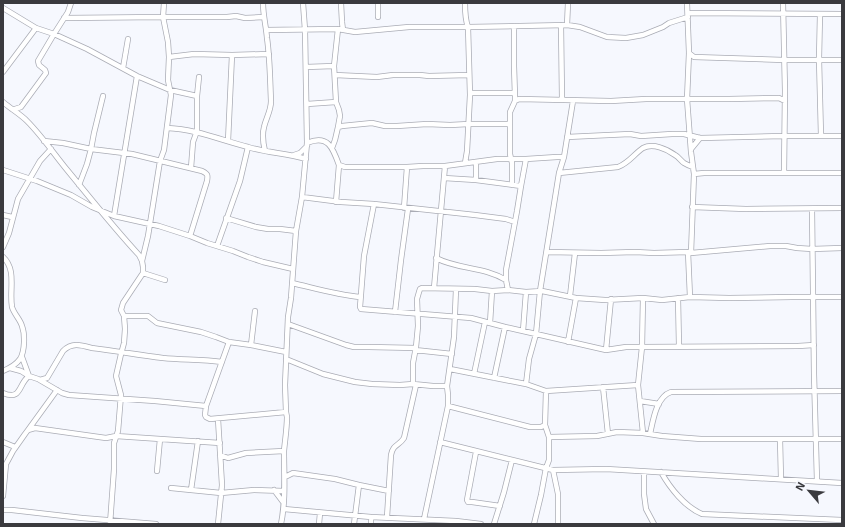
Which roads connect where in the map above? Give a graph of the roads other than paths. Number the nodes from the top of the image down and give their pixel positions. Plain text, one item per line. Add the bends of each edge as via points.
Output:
1 (71, 3) edge
2 (164, 3) edge
3 (263, 3) edge
4 (303, 3) edge
5 (341, 3) edge
6 (378, 3) edge
7 (465, 3) edge
8 (568, 3) edge
9 (687, 3) edge
10 (783, 3) edge
11 (4, 10) edge
12 (783, 13) junction
13 (820, 14) junction
14 (842, 14) edge
15 (688, 15) junction
16 (163, 17) junction
17 (264, 17) junction
18 (378, 17) dead end
19 (64, 18) junction
20 (560, 25) junction
21 (567, 25) junction
22 (514, 26) junction
23 (468, 27) junction
24 (36, 28) junction
25 (266, 30) junction
26 (305, 30) junction
27 (341, 30) junction
28 (54, 34) junction
29 (128, 39) dead end
30 (688, 53) junction
31 (269, 54) junction
32 (232, 55) junction
33 (169, 57) junction
34 (694, 57) junction
35 (819, 59) junction
36 (784, 60) junction
37 (842, 60) edge
38 (688, 61) junction
39 (334, 66) junction
40 (306, 67) junction
41 (123, 68) junction
42 (3, 72) edge
43 (335, 75) junction
44 (469, 75) junction
45 (137, 76) junction
46 (199, 77) dead end
47 (168, 80) junction
48 (160, 85) junction
49 (170, 90) junction
50 (785, 91) junction
51 (470, 93) junction
52 (103, 96) dead end
53 (197, 96) junction
54 (516, 97) junction
55 (779, 98) junction
56 (562, 99) junction
57 (687, 99) junction
58 (573, 101) junction
59 (785, 101) junction
60 (3, 102) edge
61 (336, 102) junction
62 (307, 104) junction
63 (21, 107) junction
64 (12, 109) junction
65 (22, 117) junction
66 (469, 124) junction
67 (510, 124) junction
68 (338, 127) junction
69 (167, 128) junction
70 (197, 132) junction
71 (690, 135) junction
72 (784, 136) junction
73 (821, 136) junction
74 (842, 136) edge
75 (567, 137) junction
76 (700, 138) junction
77 (44, 140) junction
78 (335, 140) junction
79 (228, 141) junction
80 (328, 143) junction
81 (307, 145) junction
82 (248, 147) junction
83 (332, 148) junction
84 (691, 148) junction
85 (50, 149) junction
86 (91, 149) junction
87 (265, 151) junction
88 (467, 151) junction
89 (125, 153) junction
90 (294, 155) junction
91 (564, 157) junction
92 (306, 158) junction
93 (511, 158) junction
94 (526, 159) junction
95 (160, 161) junction
96 (474, 162) junction
97 (465, 163) junction
98 (339, 165) junction
99 (445, 166) junction
100 (345, 167) junction
101 (407, 167) junction
102 (693, 167) junction
103 (191, 168) junction
104 (3, 170) edge
105 (339, 172) junction
106 (784, 173) junction
107 (842, 173) edge
108 (559, 174) junction
109 (694, 174) junction
110 (444, 178) junction
111 (30, 179) junction
112 (476, 180) junction
113 (80, 185) junction
114 (512, 185) junction
115 (521, 186) junction
116 (302, 197) junction
117 (336, 202) junction
118 (374, 204) junction
119 (692, 207) junction
120 (406, 208) junction
121 (842, 208) edge
122 (812, 209) junction
123 (100, 210) junction
124 (441, 212) junction
125 (3, 216) edge
126 (114, 216) junction
127 (12, 217) junction
128 (226, 218) junction
129 (515, 222) junction
130 (150, 224) junction
131 (296, 231) junction
132 (190, 236) junction
133 (217, 246) junction
134 (3, 247) edge
135 (842, 248) edge
136 (812, 249) junction
137 (547, 252) junction
138 (690, 252) junction
139 (575, 253) junction
140 (3, 257) edge
141 (436, 258) junction
142 (142, 261) junction
143 (293, 269) junction
144 (143, 273) junction
145 (165, 280) dead end
146 (506, 280) junction
147 (292, 283) junction
148 (434, 288) junction
149 (456, 289) junction
150 (508, 290) junction
151 (492, 291) junction
152 (540, 291) junction
153 (526, 292) junction
154 (570, 296) junction
155 (360, 297) junction
156 (690, 297) junction
157 (842, 297) edge
158 (576, 298) junction
159 (643, 298) junction
160 (678, 298) junction
161 (814, 298) junction
162 (611, 299) junction
163 (255, 311) dead end
164 (395, 312) junction
165 (417, 314) junction
166 (124, 316) junction
167 (455, 317) junction
168 (487, 323) junction
169 (288, 324) junction
170 (505, 327) junction
171 (523, 331) junction
172 (536, 334) junction
173 (229, 342) junction
174 (568, 342) junction
175 (251, 345) junction
176 (814, 345) junction
177 (679, 346) junction
178 (642, 347) junction
179 (416, 349) junction
180 (606, 350) junction
181 (122, 352) junction
182 (286, 352) junction
183 (452, 354) junction
184 (22, 357) junction
185 (286, 359) junction
186 (222, 362) junction
187 (10, 368) junction
188 (450, 369) junction
189 (3, 371) edge
190 (474, 374) junction
191 (29, 376) junction
192 (46, 378) junction
193 (494, 378) junction
194 (40, 380) junction
195 (414, 384) junction
196 (526, 384) junction
197 (48, 385) junction
198 (638, 385) junction
199 (447, 386) junction
200 (603, 387) junction
201 (57, 390) junction
202 (546, 391) junction
203 (815, 391) junction
204 (842, 391) edge
205 (3, 393) edge
206 (121, 398) junction
207 (640, 401) junction
208 (659, 404) junction
209 (206, 406) junction
210 (448, 406) junction
211 (286, 412) junction
212 (218, 419) junction
213 (545, 425) junction
214 (28, 430) junction
215 (643, 433) junction
216 (608, 434) junction
217 (650, 434) junction
218 (116, 436) junction
219 (549, 437) junction
220 (160, 439) junction
221 (780, 439) junction
222 (816, 439) junction
223 (842, 439) edge
224 (3, 442) edge
225 (198, 442) junction
226 (440, 442) junction
227 (220, 443) junction
228 (15, 447) junction
229 (284, 451) junction
230 (476, 452) junction
231 (220, 455) junction
232 (512, 460) junction
233 (285, 463) junction
234 (546, 468) junction
235 (553, 470) junction
236 (157, 471) dead end
237 (644, 472) junction
238 (661, 472) junction
239 (293, 473) junction
240 (285, 477) junction
241 (781, 479) junction
242 (817, 481) junction
243 (842, 483) edge
244 (358, 485) junction
245 (172, 488) dead end
246 (191, 490) junction
247 (274, 490) junction
248 (284, 490) junction
249 (389, 490) junction
250 (221, 493) junction
251 (3, 496) edge
252 (283, 502) junction
253 (500, 506) junction
254 (284, 509) junction
255 (3, 510) edge
256 (320, 513) junction
257 (355, 515) junction
258 (370, 517) junction
259 (387, 517) junction
260 (424, 519) junction
261 (842, 520) edge
262 (409, 521) edge
263 (110, 522) edge
264 (445, 522) edge
265 (156, 524) edge
266 (218, 524) edge
267 (281, 524) edge
268 (319, 524) edge
269 (354, 524) edge
270 (371, 524) edge
271 (480, 524) edge
272 (494, 524) edge
273 (534, 524) edge
274 (558, 524) edge
275 (654, 524) edge

1 - 19 street
2 - 16 street
3 - 17 street
4 - 26 street
5 - 27 street
6 - 18 street
7 - 23 street
8 - 21 street
9 - 15 street
10 - 12 street
11 - 24 street
12 - 13 street
12 - 15 street
12 - 36 street
13 - 14 street
13 - 35 street
15 - 21 street via 663,27 626,38 607,37
15 - 30 street
16 - 17 street
16 - 19 street
16 - 33 street
17 - 25 street
19 - 28 street
20 - 21 street
20 - 22 street
20 - 56 street
22 - 23 street
22 - 54 street
23 - 27 street via 409,27 355,32
23 - 44 street
24 - 28 street
24 - 42 street
25 - 26 street
25 - 31 street
26 - 27 street
26 - 40 street
27 - 39 street
28 - 41 street
28 - 63 street via 38,61 46,73
29 - 41 street
30 - 34 street
30 - 38 street
31 - 32 street
31 - 87 street via 271,108 264,128
32 - 33 street via 194,54
32 - 79 street
33 - 47 street
34 - 36 street
34 - 38 street
35 - 36 street
35 - 37 street
35 - 73 street
36 - 50 street
38 - 57 street
39 - 40 street
39 - 43 street
40 - 62 street
41 - 45 street
43 - 44 street
43 - 61 street
44 - 51 street
45 - 48 street
45 - 89 street
46 - 53 street
47 - 48 street
47 - 49 street
48 - 49 street
49 - 53 street
49 - 69 street
50 - 55 street
50 - 59 street
51 - 54 street
51 - 66 street
52 - 86 street
53 - 70 street
54 - 56 street
54 - 67 street via 511,110
55 - 57 street
55 - 59 street
56 - 58 street
57 - 58 street
57 - 71 street
58 - 75 street
59 - 72 street
60 - 64 street
61 - 62 street
61 - 68 street via 340,116
62 - 81 street
63 - 64 street
63 - 65 street
64 - 65 street
65 - 77 street
66 - 67 street
66 - 68 street via 385,126 367,123
66 - 88 street
67 - 93 street
68 - 78 street
69 - 70 street
69 - 95 street
70 - 79 street
70 - 103 street via 193,142
71 - 75 street
71 - 76 street
71 - 84 street
72 - 73 street
72 - 76 street
72 - 106 street
73 - 74 street
75 - 91 street
76 - 84 street
77 - 85 street
77 - 86 street
78 - 80 street
78 - 83 street
79 - 82 street
80 - 81 street via 313,140
80 - 83 street
81 - 90 street via 300,153
81 - 92 street
82 - 87 street
82 - 128 street via 240,181
83 - 98 street
84 - 102 street
85 - 111 street
85 - 113 street
86 - 89 street
86 - 113 street
87 - 90 street
88 - 96 street
88 - 97 street
89 - 95 street
89 - 126 street
90 - 92 street
91 - 94 street
91 - 108 street
92 - 116 street
93 - 94 street
93 - 96 street
93 - 114 street
94 - 115 street
95 - 103 street
95 - 130 street
96 - 97 street
96 - 112 street
97 - 99 street
98 - 100 street
98 - 105 street
99 - 101 street
99 - 110 street
100 - 101 street
100 - 105 street
101 - 120 street
102 - 108 street via 662,148 651,146 644,148 623,166
102 - 109 street
103 - 132 street via 208,175
104 - 111 street
105 - 117 street
106 - 107 street
106 - 109 street
108 - 137 street
109 - 119 street
110 - 112 street
110 - 124 street
111 - 123 street
111 - 127 street via 23,188
112 - 114 street
113 - 123 street
114 - 115 street
115 - 129 street
116 - 117 street
116 - 131 street
117 - 118 street
118 - 120 street
118 - 155 street via 364,256
119 - 122 street
119 - 138 street
120 - 124 street
120 - 164 street
121 - 122 street
122 - 136 street
123 - 126 street
123 - 142 street
124 - 129 street
124 - 141 street
125 - 127 street
126 - 130 street
127 - 134 street
128 - 131 street via 256,227
128 - 133 street
129 - 146 street
130 - 132 street
130 - 142 street
131 - 143 street
132 - 133 street
133 - 143 street via 248,258
135 - 136 street
136 - 138 street via 770,246
136 - 161 street
137 - 139 street
137 - 152 street
138 - 139 street
138 - 156 street
139 - 154 street
140 - 184 street via 11,271 12,307 24,332
141 - 146 street via 456,266 492,273
141 - 148 street
142 - 144 street
143 - 147 street
144 - 145 street
144 - 166 street via 122,307
146 - 150 street
147 - 155 street
147 - 169 street
148 - 149 street
148 - 165 street via 420,289
149 - 151 street
149 - 167 street
150 - 151 street
150 - 153 street
151 - 168 street
152 - 153 street
152 - 154 street
152 - 172 street
153 - 171 street
154 - 158 street
155 - 164 street via 361,309
156 - 160 street
156 - 161 street
157 - 161 street
158 - 162 street
158 - 174 street
159 - 160 street
159 - 162 street
159 - 178 street
160 - 177 street
161 - 176 street
162 - 180 street
163 - 175 street
164 - 165 street
165 - 167 street
165 - 179 street
166 - 173 street via 148,316 157,323 201,332
166 - 181 street
167 - 168 street
167 - 183 street
168 - 170 street
168 - 190 street
169 - 179 street via 346,346
169 - 182 street
170 - 171 street
170 - 193 street
171 - 172 street
172 - 174 street
172 - 196 street
173 - 175 street
173 - 186 street
174 - 180 street
175 - 182 street
176 - 177 street
176 - 203 street
177 - 178 street
178 - 180 street
178 - 198 street
179 - 183 street
179 - 195 street via 413,363
181 - 186 street
181 - 192 street via 73,345 63,351
181 - 206 street via 116,376
182 - 185 street
183 - 188 street
184 - 187 street
184 - 191 street
185 - 195 street via 323,374 355,382
185 - 211 street
186 - 209 street
187 - 189 street
187 - 191 street
188 - 190 street
188 - 199 street
190 - 193 street
191 - 194 street
191 - 205 street via 15,394
192 - 194 street
192 - 197 street
193 - 196 street
194 - 197 street
195 - 199 street
195 - 249 street via 404,438 392,451
196 - 202 street
197 - 201 street
198 - 200 street
198 - 207 street
199 - 210 street
200 - 202 street
200 - 216 street
201 - 206 street via 69,395
201 - 214 street
202 - 213 street
203 - 204 street
203 - 208 street via 671,392
203 - 222 street
206 - 209 street
206 - 218 street
207 - 208 street
207 - 215 street
208 - 217 street
209 - 212 street via 206,417
210 - 213 street via 530,427
210 - 226 street
211 - 212 street
211 - 229 street
212 - 227 street
213 - 219 street
214 - 218 street via 35,428 106,438
214 - 228 street
215 - 216 street
215 - 217 street
216 - 219 street
217 - 221 street via 701,439
218 - 220 street
218 - 263 street
219 - 234 street via 549,460
220 - 225 street
220 - 236 street
221 - 222 street
221 - 241 street
222 - 223 street
222 - 242 street
224 - 228 street
225 - 227 street
225 - 246 street
226 - 230 street
226 - 260 street
227 - 231 street
228 - 251 street via 6,464
229 - 231 street via 246,453 228,458
229 - 233 street
230 - 232 street
230 - 253 street via 467,500
231 - 250 street
232 - 234 street
232 - 253 street
233 - 239 street
233 - 240 street
234 - 235 street
234 - 273 street
235 - 237 street via 606,469
235 - 274 street via 558,494
237 - 238 street
237 - 275 street via 646,510
238 - 241 street
238 - 261 street via 680,498 693,510 702,514
239 - 240 street
239 - 244 street
240 - 248 street
241 - 242 street
242 - 243 street
244 - 249 street
244 - 257 street
245 - 246 street
246 - 250 street
247 - 248 street
247 - 250 street
247 - 252 street
248 - 252 street
249 - 259 street
250 - 266 street
252 - 254 street
253 - 272 street
254 - 256 street
254 - 267 street
255 - 263 street
256 - 257 street
256 - 268 street
257 - 258 street
257 - 269 street
258 - 259 street
258 - 270 street
259 - 262 street
260 - 262 street
260 - 264 street
263 - 265 street
264 - 271 street

